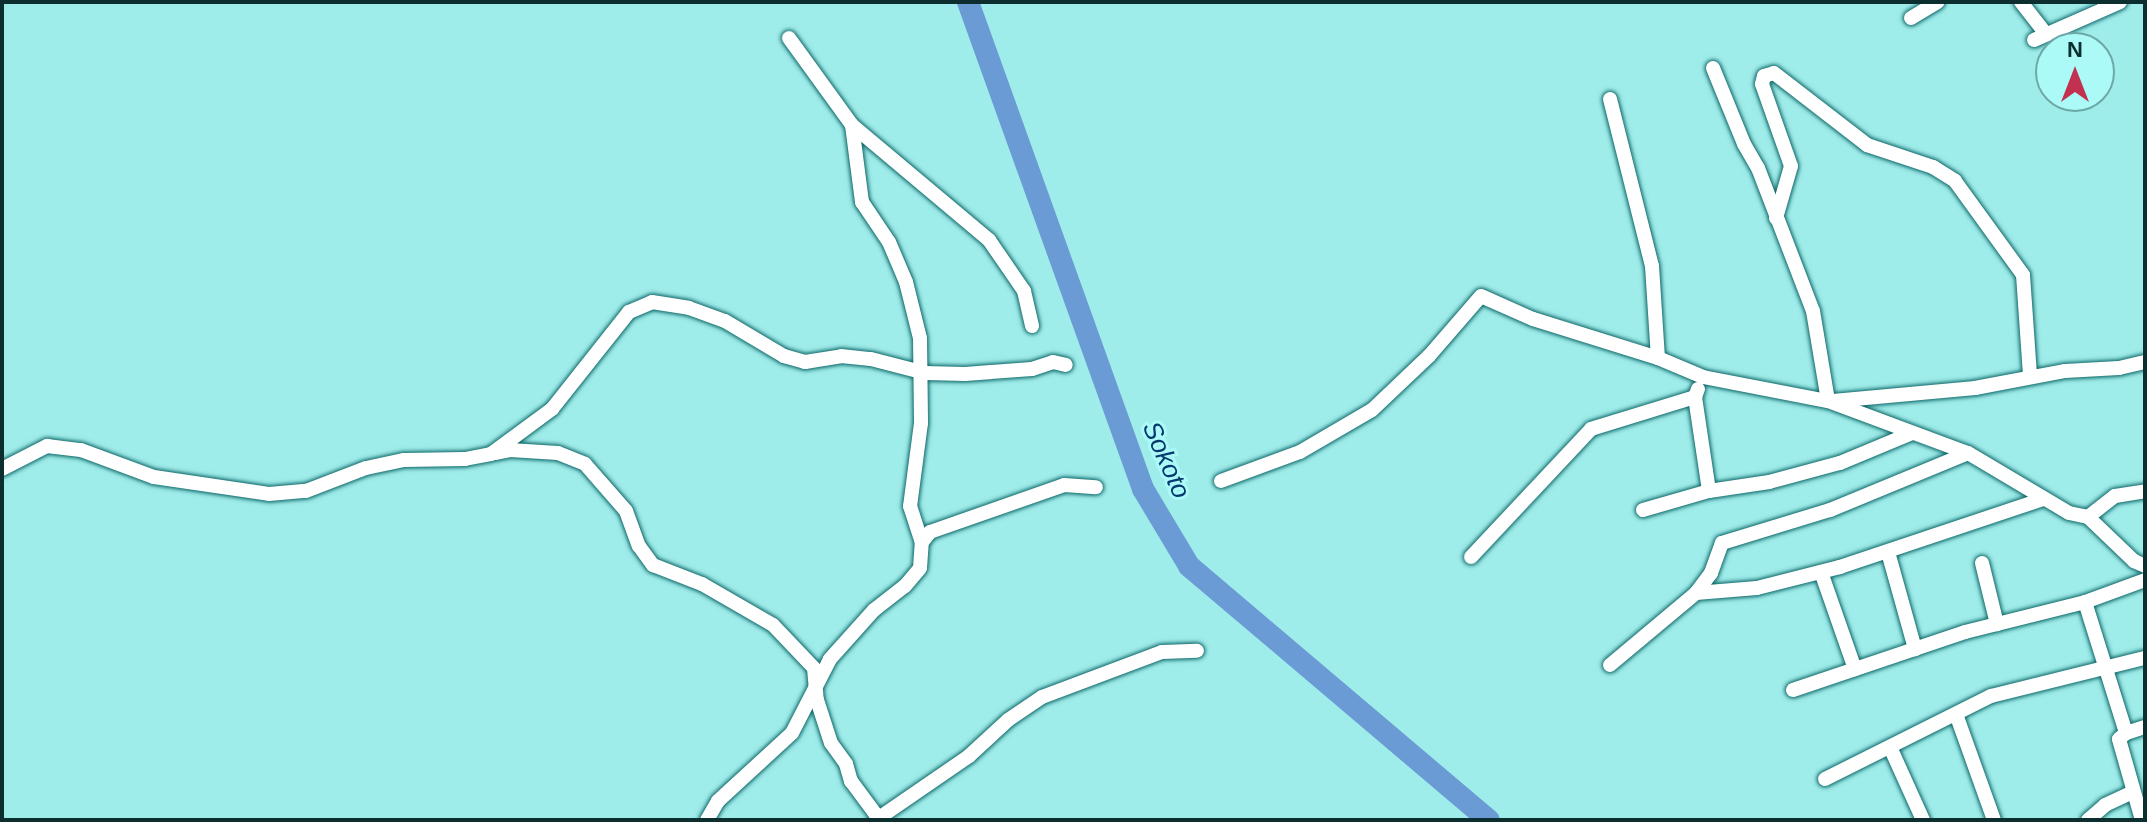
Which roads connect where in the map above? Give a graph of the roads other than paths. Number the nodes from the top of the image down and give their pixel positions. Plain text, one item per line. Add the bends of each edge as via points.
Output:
1 (1938, 2) edge
2 (2021, 2) edge
3 (2120, 2) edge
4 (2090, 7) edge
5 (1911, 18) dead end
6 (789, 38) dead end
7 (1713, 68) dead end
8 (1610, 99) dead end
9 (852, 125) junction
10 (1776, 218) junction
11 (1032, 326) dead end
12 (1658, 358) junction
13 (2145, 362) edge
14 (1066, 365) dead end
15 (918, 372) junction
16 (2030, 376) junction
17 (1703, 377) junction
18 (1695, 397) junction
19 (1828, 401) junction
20 (1912, 433) junction
21 (1968, 453) junction
22 (491, 454) junction
23 (2, 469) edge
24 (1221, 481) dead end
25 (1096, 487) dead end
26 (1709, 491) junction
27 (2145, 491) edge
28 (2043, 499) junction
29 (1643, 510) dead end
30 (2088, 517) junction
31 (922, 542) junction
32 (1888, 552) junction
33 (1471, 557) dead end
34 (1982, 563) dead end
35 (2145, 566) edge
36 (1821, 572) junction
37 (2145, 580) edge
38 (1696, 593) junction
39 (2085, 602) junction
40 (1997, 624) junction
41 (1915, 649) junction
42 (1197, 651) dead end
43 (2145, 658) edge
44 (1610, 665) dead end
45 (1855, 669) junction
46 (2104, 670) junction
47 (817, 681) junction
48 (1793, 690) dead end
49 (1956, 714) junction
50 (2145, 727) edge
51 (2126, 733) junction
52 (1890, 747) junction
53 (1825, 779) dead end
54 (2131, 793) junction
55 (878, 819) edge
56 (707, 820) edge
57 (1923, 820) edge
58 (1994, 820) edge
59 (2088, 820) edge
60 (2142, 820) edge

1 - 5 street
2 - 4 street via 2039,37
3 - 4 street
6 - 9 street
7 - 10 street
8 - 12 street via 1652,266
9 - 11 street via 989,240 1024,291
9 - 15 street via 862,202 889,242 912,302 920,338
10 - 16 street via 1791,166 1762,84 1764,76 1774,73 1867,145 1933,167 1955,181 2023,275
10 - 19 street via 1813,311
12 - 17 street
12 - 24 street via 1533,319 1481,296 1372,410 1300,452
13 - 16 street
14 - 15 street
15 - 22 street via 841,356 805,362 784,356 725,321 652,302 629,312 552,409
15 - 31 street via 920,435 910,506
16 - 19 street via 1975,388
17 - 18 street
17 - 19 street
18 - 26 street
18 - 33 street via 1591,429
19 - 20 street
20 - 21 street
20 - 26 street via 1840,463
21 - 28 street
21 - 38 street via 1830,510 1722,543 1711,573
22 - 23 street via 404,460 306,491 269,494 154,477 81,450 47,446
22 - 47 street via 558,453 585,464 626,511 639,546 653,565 760,615 814,668
25 - 31 street via 1064,485 930,532
26 - 29 street
27 - 30 street via 2115,496
28 - 30 street
28 - 32 street
30 - 35 street
31 - 47 street via 920,568 874,610
32 - 36 street
32 - 41 street
34 - 40 street
36 - 38 street via 1757,588
36 - 45 street
37 - 39 street
38 - 44 street
39 - 40 street
39 - 46 street
40 - 41 street
41 - 45 street
42 - 55 street via 1162,652 1042,697
43 - 46 street
45 - 48 street
46 - 49 street via 1991,696
46 - 51 street
47 - 55 street via 817,700 831,743
47 - 56 street via 792,733 718,801
49 - 52 street
49 - 58 street
50 - 51 street
51 - 54 street via 2119,739
52 - 53 street
52 - 57 street
54 - 59 street
54 - 60 street

